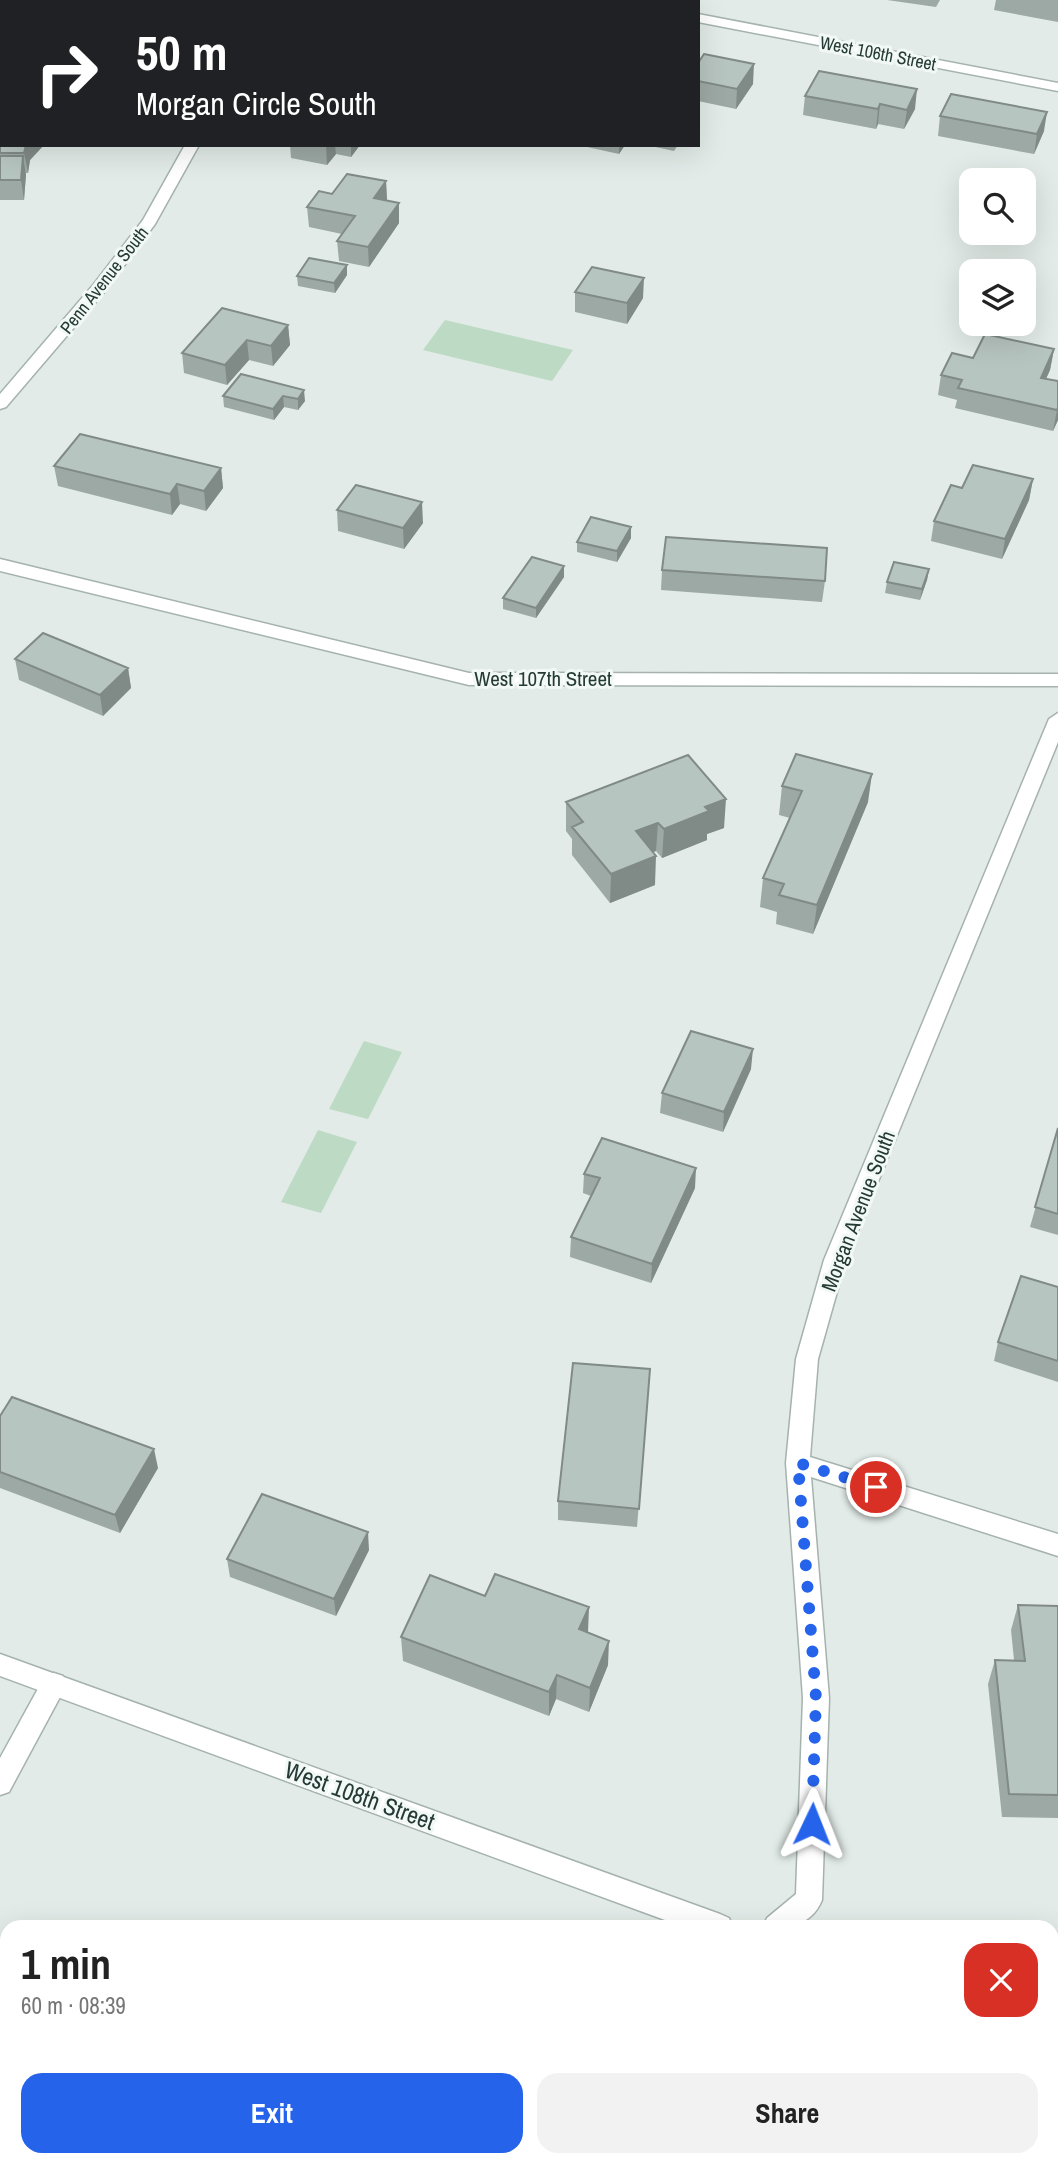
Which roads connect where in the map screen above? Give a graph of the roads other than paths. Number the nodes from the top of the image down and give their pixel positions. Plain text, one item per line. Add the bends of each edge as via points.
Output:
1 (700, 18) edge
2 (1058, 87) edge
3 (191, 147) edge
4 (0, 404) edge
5 (0, 565) edge
6 (1058, 680) edge
7 (1058, 719) edge
8 (798, 1463) junction
9 (1058, 1545) edge
10 (0, 1665) edge
11 (54, 1684) junction
12 (0, 1783) edge
13 (701, 1920) edge
14 (785, 1920) edge

1 - 2 street, West 106th Street
3 - 4 street, Penn Avenue South via 150,221
5 - 6 street, West 107th Street via 469,679
7 - 8 street, Morgan Avenue South via 835,1260 807,1359
8 - 9 street
8 - 14 street, Morgan Avenue South via 816,1698 809,1900
10 - 11 street, West 108th Street
11 - 12 street
11 - 13 street, West 108th Street

